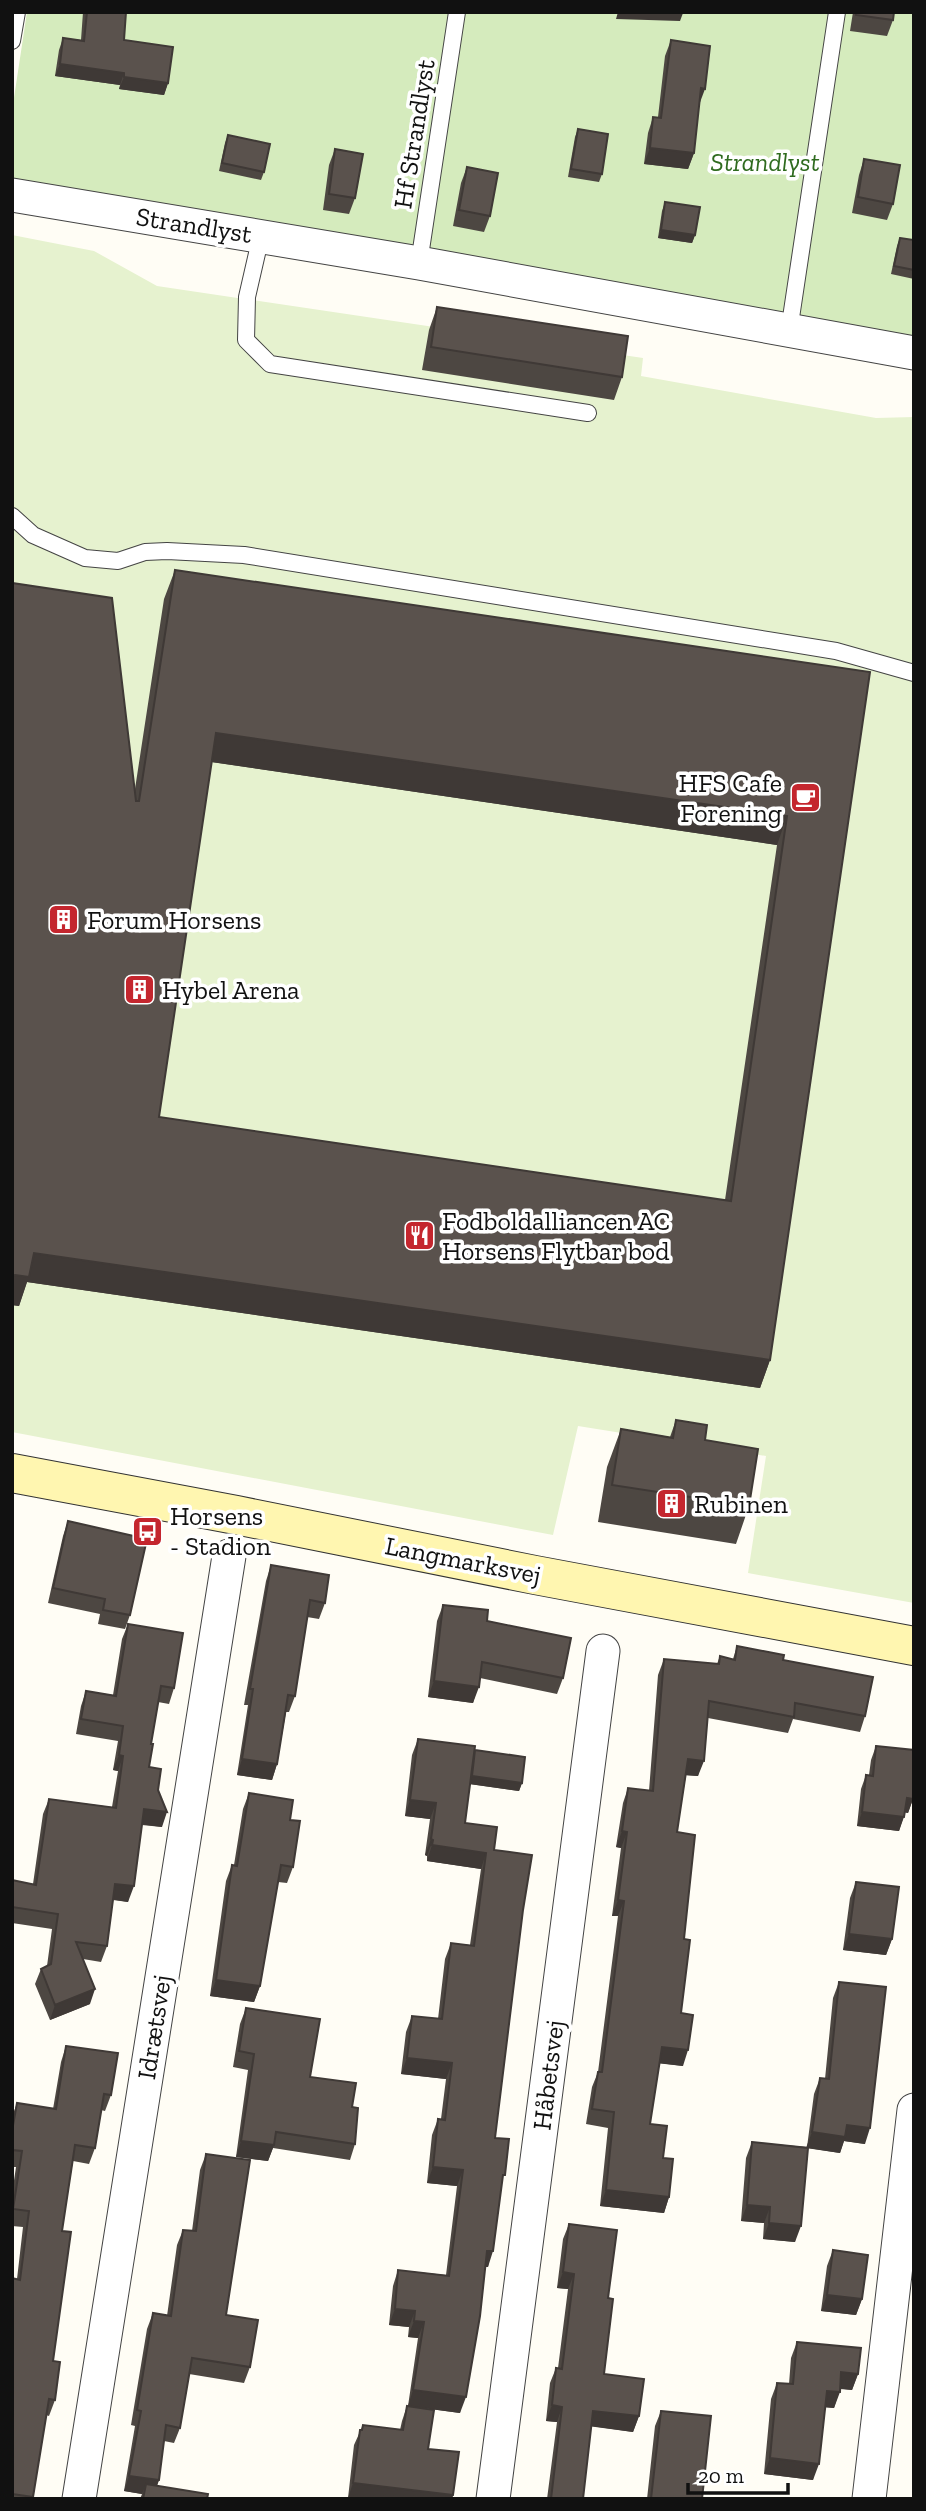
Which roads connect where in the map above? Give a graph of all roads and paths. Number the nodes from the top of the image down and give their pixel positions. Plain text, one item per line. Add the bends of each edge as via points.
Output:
1 (17, 12) edge
2 (457, 12) edge
3 (837, 12) edge
4 (12, 41) edge
5 (12, 195) edge
6 (261, 236) junction
7 (419, 262) junction
8 (789, 331) junction
9 (914, 354) edge
10 (588, 413) dead end
11 (12, 516) edge
12 (914, 673) edge
13 (12, 1473) edge
14 (229, 1556) dead end
15 (914, 1646) edge
16 (603, 1651) dead end
17 (914, 2110) edge
18 (79, 2499) edge
19 (493, 2499) edge
20 (869, 2499) edge

1 - 4 lane
2 - 7 lane, Hf Strandlyst
3 - 8 lane
5 - 6 street, Strandlyst
6 - 7 street, Strandlyst
6 - 10 lane via 247,297 246,340 270,364
7 - 8 street, Strandlyst
8 - 9 street, Strandlyst
11 - 12 lane via 33,536 85,558 118,561 167,551 244,555 836,651
13 - 15 main road, Langmarksvej
14 - 18 street, Idrætsvej
16 - 19 street, Håbetsvej
17 - 20 street

